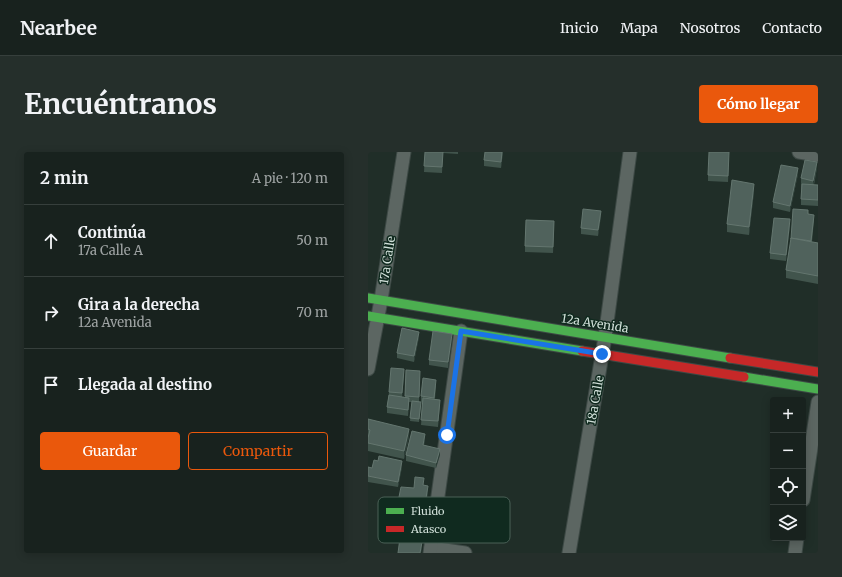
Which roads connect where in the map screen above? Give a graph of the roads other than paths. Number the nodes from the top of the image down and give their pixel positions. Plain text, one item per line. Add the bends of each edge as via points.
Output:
1 (404, 152) edge
2 (630, 152) edge
3 (799, 152) edge
4 (818, 155) edge
5 (374, 299) edge
6 (373, 317) edge
7 (461, 331) junction
8 (605, 337) junction
9 (602, 354) junction
10 (368, 369) edge
11 (818, 372) edge
12 (818, 389) edge
13 (818, 402) edge
14 (806, 480) edge
15 (438, 497) edge
16 (797, 541) edge
17 (430, 550) edge
18 (465, 553) edge
19 (569, 553) edge
20 (795, 553) edge

1 - 5 street, 17a Calle
2 - 8 street, 18a Calle
3 - 4 street
5 - 6 street, 17a Calle
5 - 8 main road, 12a Avenida
6 - 7 main road
6 - 10 street, 17a Calle
7 - 9 main road
7 - 15 street
8 - 9 street, 18a Calle
8 - 11 main road, 12a Avenida
9 - 12 main road
9 - 19 street, 18a Calle
13 - 14 street
16 - 20 street
17 - 18 street

